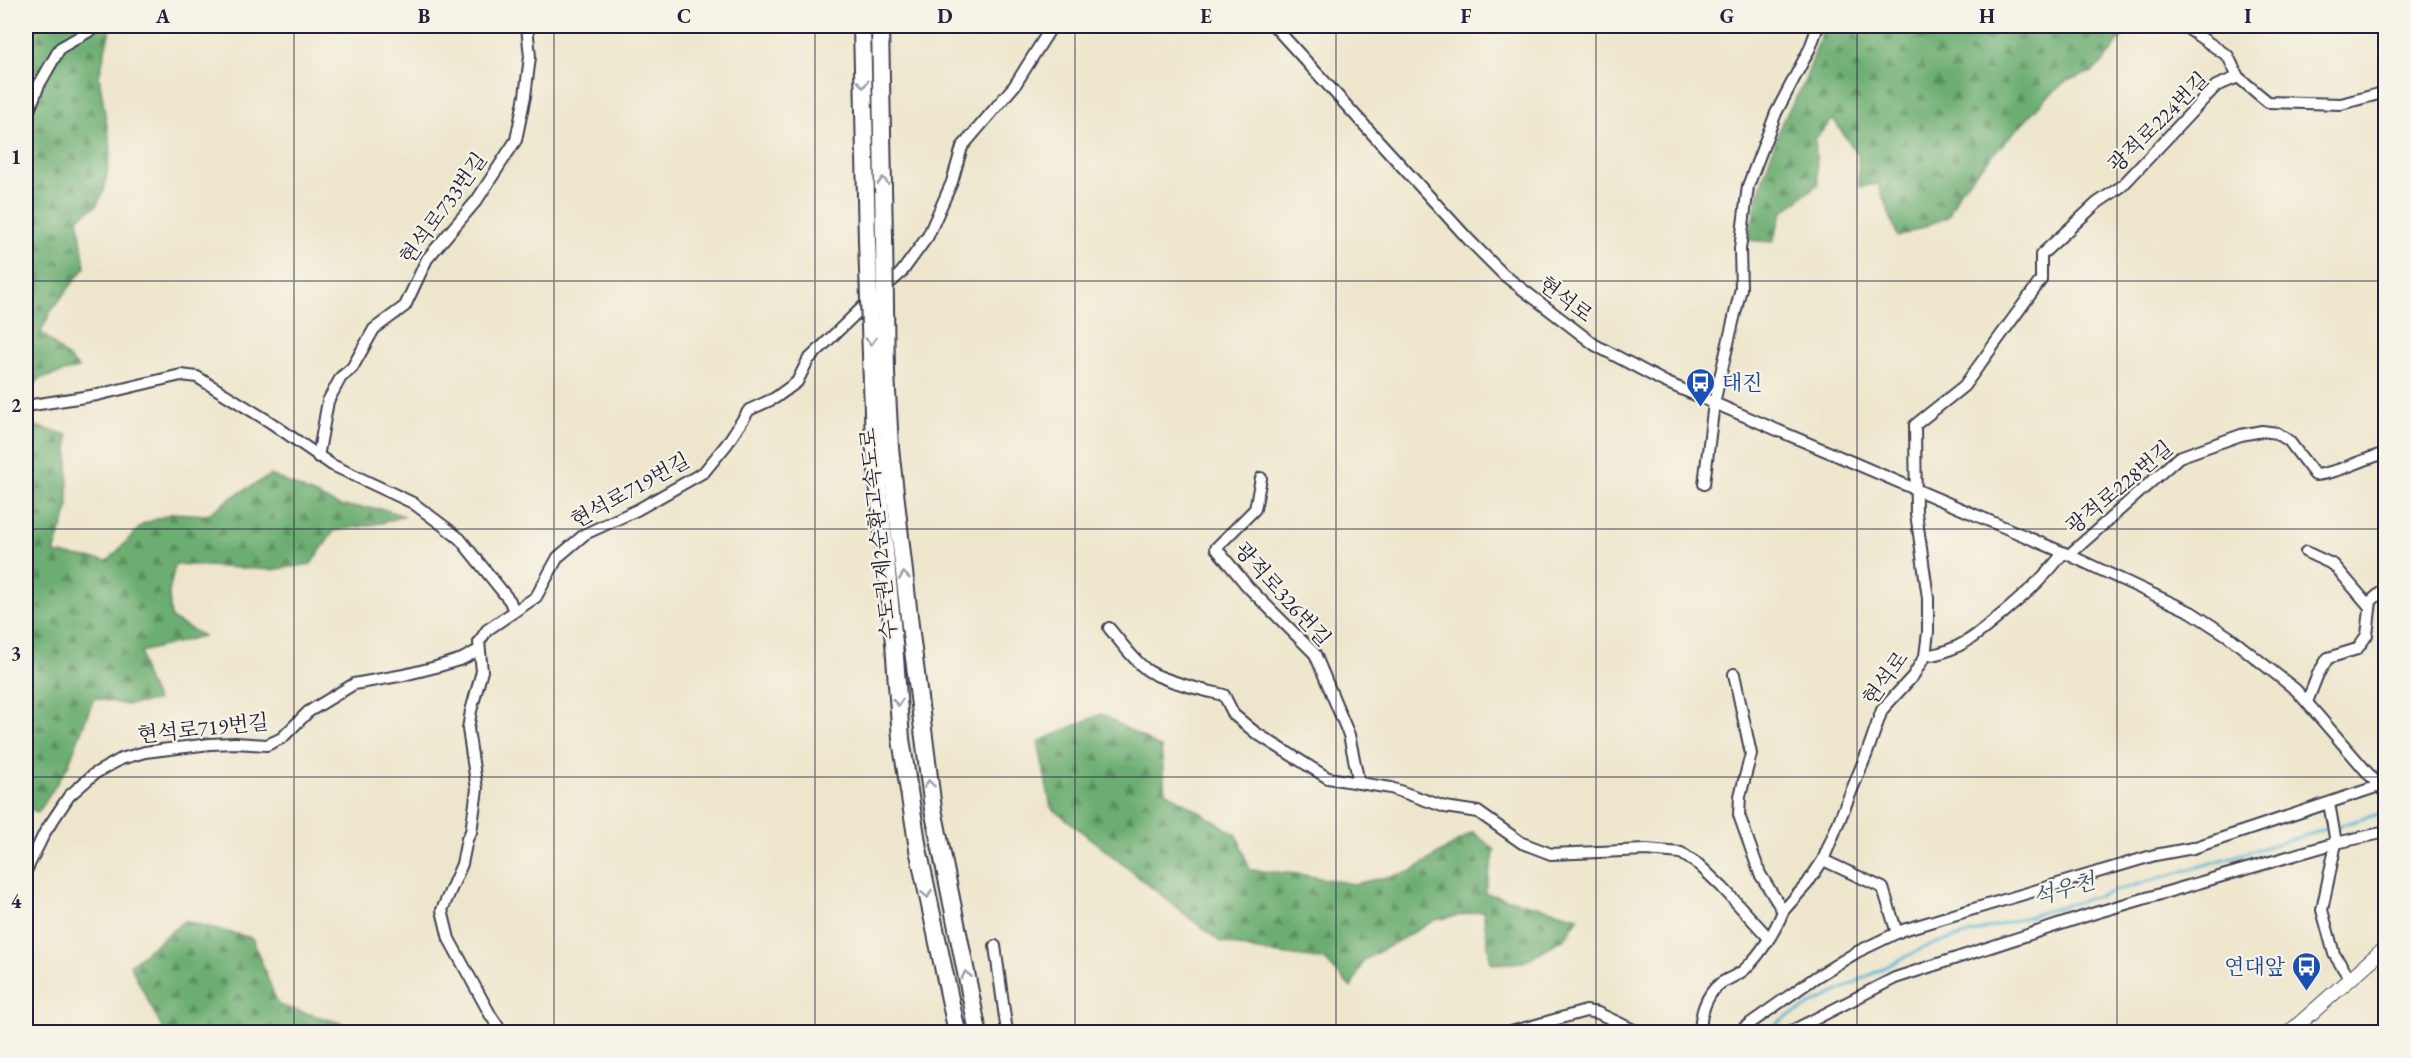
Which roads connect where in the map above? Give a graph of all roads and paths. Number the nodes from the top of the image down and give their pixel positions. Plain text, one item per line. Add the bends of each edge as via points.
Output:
1 (98, 26) edge
2 (527, 26) edge
3 (862, 26) edge
4 (881, 26) edge
5 (1052, 26) edge
6 (1274, 26) edge
7 (1818, 26) edge
8 (2184, 26) edge
9 (2238, 77) junction
10 (2385, 92) edge
11 (26, 118) edge
12 (876, 240) junction
13 (1714, 403) junction
14 (26, 406) edge
15 (2385, 453) edge
16 (318, 457) junction
17 (1262, 478) dead end
18 (1704, 484) dead end
19 (1916, 490) junction
20 (2306, 552) dead end
21 (2066, 554) junction
22 (2385, 588) edge
23 (2370, 607) junction
24 (514, 612) junction
25 (1109, 628) dead end
26 (478, 650) junction
27 (1925, 656) junction
28 (1734, 674) dead end
29 (2307, 702) junction
30 (1359, 783) junction
31 (2383, 789) edge
32 (2329, 802) junction
33 (2385, 832) edge
34 (2336, 843) junction
35 (1823, 860) junction
36 (26, 872) edge
37 (1783, 911) junction
38 (1897, 933) junction
39 (1768, 937) junction
40 (995, 946) dead end
41 (2385, 947) edge
42 (2350, 979) junction
43 (502, 1032) edge
44 (957, 1032) edge
45 (978, 1032) edge
46 (1007, 1032) edge
47 (1511, 1032) edge
48 (1638, 1032) edge
49 (1701, 1032) edge
50 (1738, 1032) edge
51 (1790, 1032) edge
52 (2290, 1032) edge

1 - 11 street via 60,48
2 - 16 street, 현석로733번길 via 530,57 516,140 477,200 427,259 405,306 374,329 352,368 340,377 328,401
3 -> 12 highway, 수도권제2순환고속도로
12 -> 4 highway, 수도권제2순환고속도로
5 - 24 street, 현석로719번길 via 1015,85 962,147 942,208 902,273 808,360 798,382 749,410 704,472 585,534 558,557 536,597
6 - 13 street, 현석로 via 1504,275 1612,356
7 - 13 street via 1776,113 1748,186 1740,249 1741,288
8 - 9 street, 광적로224번길 via 2228,56
9 - 10 street, 광적로224번길 via 2268,102 2340,104
9 - 19 street, 광적로224번길 via 2216,86 2122,186 2097,203 2042,255 2041,280 1964,386 1915,425
12 -> 44 highway, 수도권제2순환고속도로, bridge via 873,440 901,739 918,849
45 -> 12 highway, 수도권제2순환고속도로, bridge via 933,809 890,448
13 - 18 street
13 - 19 street, 현석로
14 - 16 street via 97,395 182,375 197,377
15 - 21 street, 광적로228번길 via 2326,474 2315,474 2289,441 2277,433 2241,435 2180,457
16 - 24 street via 413,503 445,527 479,562
17 - 30 street, 광적로326번길 via 1255,509 1216,548 1248,587 1315,654 1349,735
19 - 21 street, 현석로
19 - 27 street via 1928,598
20 - 23 street via 2334,566
21 - 27 street, 현석로 via 1980,634 1940,655
21 - 29 street, 현석로 via 2206,621 2281,677
22 - 23 street
23 - 29 street via 2367,635 2357,649 2328,658
24 - 26 street, 현석로719번길 via 487,630
25 - 30 street via 1148,671 1224,696 1234,715 1256,733 1328,778
26 - 36 street, 현석로719번길 via 436,667 354,684 308,712 282,738 267,745 210,744 121,759 94,774 69,796 45,832
26 - 43 street via 482,671 468,729 477,789 462,864 442,910 449,939
27 - 35 street, 현석로 via 1913,676 1882,710
28 - 37 street via 1750,754 1739,815 1760,874
29 - 31 street, 현석로
30 - 39 street via 1478,812 1522,843 1551,854 1646,850 1681,853 1722,887
31 - 32 street
32 - 34 street
32 - 38 street via 2193,848 2156,855
33 - 34 street
34 - 42 street via 2322,910 2334,954
34 - 51 street via 2095,913 1895,978
35 - 37 street, 현석로
35 - 38 street via 1883,888
37 - 39 street
38 - 50 street via 1816,977
39 - 49 street via 1744,971 1720,984 1708,997
40 - 46 street
41 - 42 main road
42 - 52 main road
47 - 48 street via 1586,1011

